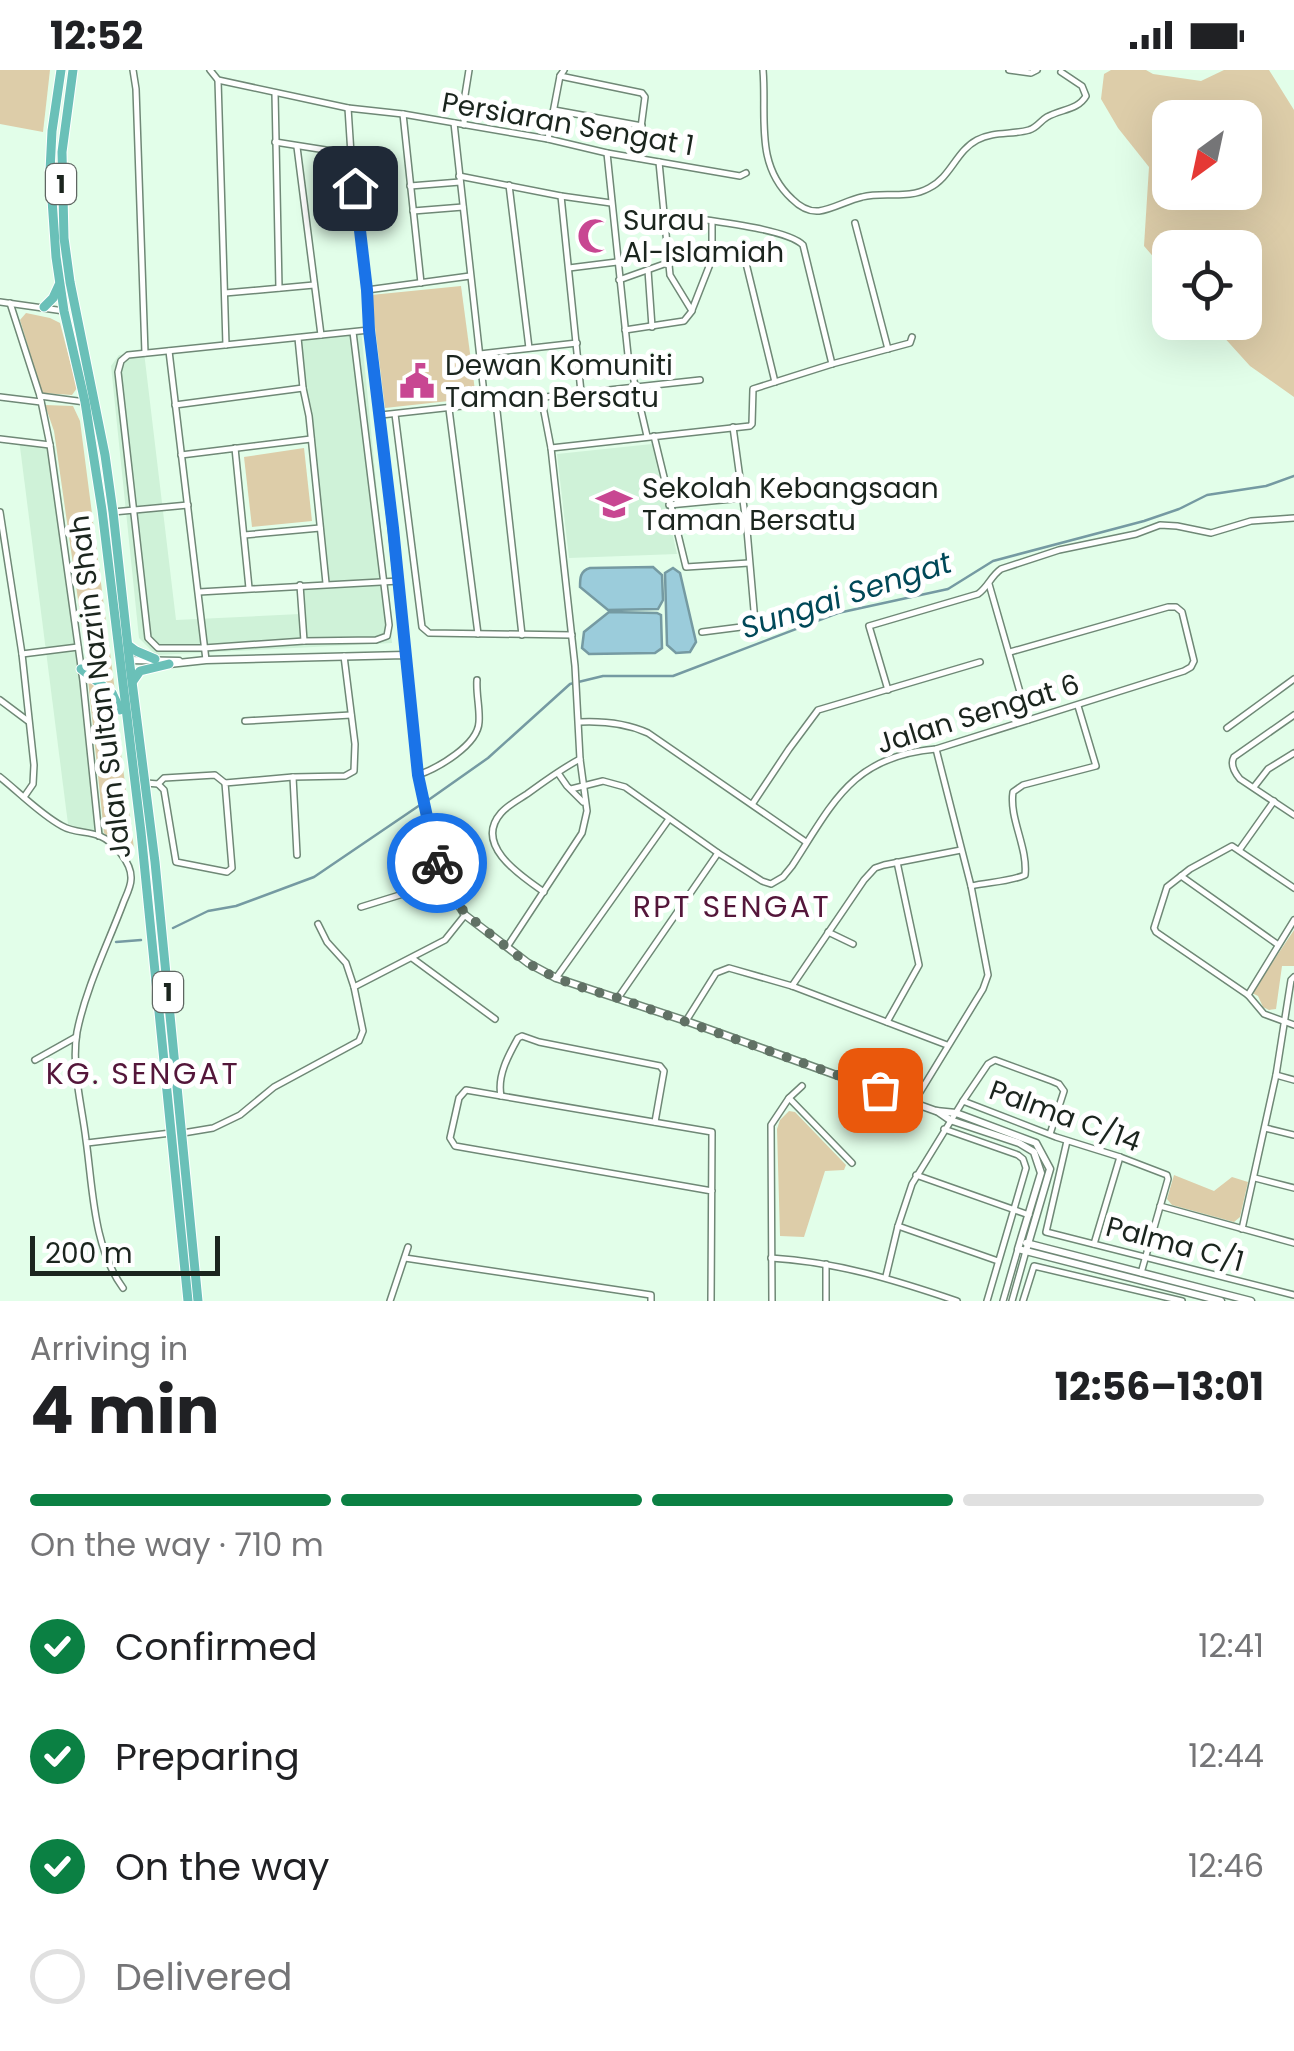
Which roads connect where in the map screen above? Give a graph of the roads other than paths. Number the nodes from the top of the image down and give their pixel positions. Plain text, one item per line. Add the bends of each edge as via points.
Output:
1 (61, 70) edge
2 (73, 70) edge
3 (133, 70) edge
4 (210, 70) edge
5 (469, 70) edge
6 (764, 70) edge
7 (1010, 70) edge
8 (1037, 70) edge
9 (1059, 70) edge
10 (562, 73) edge
11 (218, 80) junction
12 (275, 93) junction
13 (348, 108) junction
14 (554, 110) junction
15 (403, 114) junction
16 (454, 124) junction
17 (464, 125) junction
18 (642, 126) junction
19 (548, 139) junction
20 (275, 142) junction
21 (297, 147) junction
22 (607, 152) junction
23 (351, 154) junction
24 (637, 158) junction
25 (658, 162) junction
26 (746, 173) dead end
27 (460, 179) junction
28 (509, 185) junction
29 (410, 186) junction
30 (561, 196) junction
31 (611, 202) junction
32 (462, 207) junction
33 (412, 211) junction
34 (664, 214) junction
35 (712, 222) junction
36 (856, 224) dead end
37 (772, 243) dead end
38 (618, 262) junction
39 (667, 263) junction
40 (569, 268) junction
41 (648, 270) junction
42 (470, 276) junction
43 (619, 280) junction
44 (421, 283) junction
45 (60, 284) junction
46 (314, 285) junction
47 (280, 288) junction
48 (367, 290) junction
49 (225, 293) junction
50 (74, 299) junction
51 (0, 302) edge
52 (10, 303) junction
53 (44, 307) junction
54 (692, 310) junction
55 (64, 311) junction
56 (78, 320) junction
57 (652, 327) junction
58 (369, 330) junction
59 (625, 330) junction
60 (353, 332) junction
61 (321, 335) junction
62 (912, 337) dead end
63 (298, 338) junction
64 (576, 343) junction
65 (226, 345) junction
66 (529, 348) junction
67 (888, 349) junction
68 (169, 351) junction
69 (145, 353) junction
70 (480, 354) junction
71 (832, 364) junction
72 (700, 380) dead end
73 (775, 382) junction
74 (634, 386) junction
75 (303, 388) junction
76 (581, 392) junction
77 (542, 396) junction
78 (0, 397) edge
79 (41, 399) junction
80 (85, 402) junction
81 (496, 402) junction
82 (486, 403) junction
83 (175, 405) junction
84 (448, 408) junction
85 (395, 414) junction
86 (381, 416) junction
87 (732, 427) junction
88 (650, 436) junction
89 (0, 439) edge
90 (311, 439) junction
91 (50, 446) junction
92 (235, 448) junction
93 (551, 448) junction
94 (182, 455) junction
95 (743, 498) junction
96 (669, 504) junction
97 (188, 505) junction
98 (132, 510) junction
99 (0, 512) edge
100 (114, 512) junction
101 (1294, 518) edge
102 (320, 528) junction
103 (244, 534) junction
104 (749, 563) junction
105 (110, 578) junction
106 (383, 581) junction
107 (399, 581) junction
108 (326, 584) junction
109 (988, 584) junction
110 (300, 585) junction
111 (249, 588) junction
112 (199, 592) junction
113 (702, 632) dead end
114 (478, 634) junction
115 (522, 634) junction
116 (572, 635) junction
117 (304, 641) junction
118 (128, 645) junction
119 (78, 647) junction
120 (204, 648) junction
121 (1010, 652) junction
122 (22, 654) junction
123 (406, 654) junction
124 (344, 655) junction
125 (155, 659) junction
126 (206, 660) junction
127 (980, 662) dead end
128 (128, 663) junction
129 (175, 663) junction
130 (81, 669) junction
131 (1294, 679) edge
132 (476, 680) dead end
133 (132, 684) junction
134 (888, 690) junction
135 (0, 700) edge
136 (1078, 705) junction
137 (351, 715) junction
138 (1294, 715) edge
139 (1028, 720) junction
140 (28, 721) junction
141 (245, 721) dead end
142 (580, 722) junction
143 (1227, 728) dead end
144 (128, 732) junction
145 (936, 749) junction
146 (1294, 753) edge
147 (580, 759) junction
148 (558, 772) junction
149 (418, 775) junction
150 (292, 777) junction
151 (0, 778) edge
152 (146, 782) junction
153 (225, 782) junction
154 (158, 784) junction
155 (584, 785) junction
156 (1254, 787) junction
157 (571, 789) junction
158 (24, 797) junction
159 (1274, 801) junction
160 (586, 804) junction
161 (752, 804) junction
162 (1294, 815) edge
163 (669, 819) junction
164 (151, 826) junction
165 (99, 836) junction
166 (808, 842) junction
167 (960, 850) junction
168 (1240, 850) junction
169 (718, 853) junction
170 (297, 855) dead end
171 (126, 861) junction
172 (144, 862) junction
173 (896, 862) junction
174 (440, 876) junction
175 (1181, 876) junction
176 (970, 886) junction
177 (1294, 888) edge
178 (544, 892) junction
179 (157, 896) junction
180 (361, 907) dead end
181 (466, 915) junction
182 (1294, 920) edge
183 (318, 924) dead end
184 (828, 932) junction
185 (853, 944) dead end
186 (1277, 944) junction
187 (507, 948) junction
188 (412, 958) junction
189 (556, 978) junction
190 (1293, 978) edge
191 (792, 986) junction
192 (354, 987) junction
193 (1248, 995) junction
194 (618, 998) junction
195 (496, 1019) dead end
196 (686, 1021) junction
197 (887, 1022) junction
198 (1283, 1022) junction
199 (1294, 1024) edge
200 (76, 1037) junction
201 (947, 1044) junction
202 (35, 1060) dead end
203 (1276, 1075) junction
204 (1294, 1080) edge
205 (802, 1086) dead end
206 (501, 1096) junction
207 (789, 1098) junction
208 (962, 1100) junction
209 (914, 1102) junction
210 (952, 1117) junction
211 (655, 1122) junction
212 (1265, 1128) junction
213 (944, 1129) junction
214 (176, 1133) junction
215 (1050, 1134) junction
216 (1294, 1135) edge
217 (1068, 1140) junction
218 (87, 1144) junction
219 (1120, 1157) junction
220 (852, 1164) dead end
221 (916, 1175) junction
222 (1254, 1178) junction
223 (1294, 1188) edge
224 (712, 1191) junction
225 (1160, 1206) junction
226 (1012, 1210) junction
227 (1029, 1215) junction
228 (898, 1226) junction
229 (1242, 1229) junction
230 (1294, 1242) edge
231 (1094, 1244) junction
232 (1023, 1246) junction
233 (408, 1248) dead end
234 (1145, 1257) junction
235 (405, 1258) junction
236 (771, 1258) junction
237 (998, 1261) junction
238 (826, 1264) junction
239 (886, 1276) junction
240 (1140, 1276) junction
241 (123, 1288) dead end
242 (1186, 1295) edge
243 (1294, 1295) edge
244 (188, 1301) edge
245 (198, 1301) edge
246 (390, 1301) edge
247 (651, 1301) edge
248 (711, 1301) edge
249 (772, 1301) edge
250 (826, 1301) edge
251 (957, 1301) edge
252 (987, 1301) edge
253 (1003, 1301) edge
254 (1012, 1301) edge
255 (1023, 1301) edge
256 (1221, 1301) edge
257 (1251, 1301) edge

1 - 45 highway, Jalan Sultan Nazrin Shah / 1 via 50,171
2 - 50 highway, 1 via 61,171
3 - 69 street
4 - 11 street
5 - 17 street
6 - 9 street via 769,167 793,201 818,211 867,196 920,192 938,183 974,142 1029,130 1081,103 1082,86
7 - 8 street
10 - 14 street
10 - 18 street via 642,94
11 - 12 street, Persiaran Sengat 1
11 - 49 street
12 - 13 street, Persiaran Sengat 1
12 - 20 street
13 - 15 street, Persiaran Sengat 1
13 - 23 street
14 - 18 street
14 - 19 street
15 - 16 street, Persiaran Sengat 1
15 - 29 street
16 - 17 street, Persiaran Sengat 1
16 - 27 street
17 - 19 street, Persiaran Sengat 1
18 - 24 street
19 - 22 street, Persiaran Sengat 1
20 - 21 street
20 - 47 street
21 - 23 street
21 - 46 street
22 - 24 street, Persiaran Sengat 1
22 - 31 street
23 - 48 street
24 - 25 street, Persiaran Sengat 1
25 - 26 street, Persiaran Sengat 1
25 - 34 street
27 - 28 street
27 - 29 street
27 - 32 street
28 - 30 street
28 - 66 street
29 - 33 street
30 - 31 street
30 - 40 street
31 - 38 street
32 - 33 street
32 - 42 street
33 - 44 street
34 - 35 street
34 - 39 street
35 - 54 street via 712,260
35 - 71 street via 775,232 803,245
36 - 67 street
37 - 73 street via 744,255
38 - 40 street
38 - 43 street
39 - 41 street
39 - 54 street
40 - 64 street
41 - 43 street
41 - 57 street
42 - 44 street
42 - 70 street
43 - 59 street
44 - 48 street
45 - 53 highway
45 - 55 highway, Jalan Sultan Nazrin Shah / 1
46 - 47 street
46 - 61 street
47 - 49 street
48 - 58 street
49 - 65 street
50 - 55 highway
50 - 56 highway, 1
51 - 52 street
52 - 53 street
52 - 79 street
53 - 55 street
54 - 57 street via 684,321
55 - 56 highway
55 - 80 highway, Jalan Sultan Nazrin Shah / 1
56 - 100 highway, Jalan Sultan Nazrin Shah / 1
57 - 59 street
58 - 60 street
58 - 86 street
59 - 74 street
60 - 61 street
60 - 106 street
61 - 63 street
62 - 67 street
63 - 65 street
63 - 75 street
64 - 66 street
64 - 76 street
65 - 68 street
66 - 70 street
67 - 71 street
68 - 69 street
68 - 83 street
69 - 98 street via 128,355 118,367
70 - 82 street
71 - 73 street
72 - 74 street
73 - 87 street via 752,390 751,426
74 - 76 street
74 - 88 street
75 - 83 street
75 - 90 street
76 - 77 street
77 - 81 street
77 - 93 street
78 - 79 street
79 - 80 street
79 - 91 street
80 - 105 highway, Jalan Sultan Nazrin Shah / 1
81 - 82 street
81 - 115 street
82 - 84 street
83 - 94 street
84 - 85 street
84 - 114 street
85 - 86 street
85 - 114 street via 422,627 429,633
86 - 107 street
87 - 88 street
87 - 95 street
88 - 93 street
88 - 96 street
89 - 91 street
90 - 92 street
90 - 102 street
91 - 119 street
92 - 94 street
92 - 103 street
93 - 116 street
94 - 97 street
95 - 96 street
95 - 104 street
96 - 104 street via 686,567
97 - 98 street
97 - 112 street
98 - 100 street
98 - 120 street via 148,638 158,648
99 - 122 street
100 - 118 highway, Jalan Sultan Nazrin Shah / 1
101 - 109 street via 1211,533 1160,526 1001,569
102 - 103 street
102 - 108 street
103 - 111 street
104 - 113 street via 755,622
105 - 128 highway
105 - 144 highway, Jalan Sultan Nazrin Shah / 1
106 - 107 street
106 - 108 street
106 - 117 street via 387,636
107 - 123 street
108 - 110 street
109 - 121 street
109 - 134 street via 978,594 870,626
110 - 111 street
110 - 117 street
111 - 112 street
112 - 120 street
114 - 115 street
115 - 116 street
116 - 142 street
117 - 120 street
118 - 125 highway
118 - 128 highway, Jalan Sultan Nazrin Shah / 1
119 - 122 street
119 - 130 street
120 - 126 street
121 - 136 street, Jalan Sengat 6 via 1168,607 1182,612 1191,666
121 - 139 street
122 - 140 street
123 - 124 street
123 - 149 street
124 - 126 street
124 - 137 street
125 - 128 street
125 - 129 street
126 - 129 street
127 - 134 street
128 - 129 street
128 - 133 highway, Jalan Sultan Nazrin Shah / 1
128 - 144 highway
129 - 133 highway via 140,671
130 - 144 highway via 116,697
130 - 165 street
131 - 143 street
132 - 149 street via 477,733
133 - 152 highway, Jalan Sultan Nazrin Shah / 1
134 - 161 street via 814,714
135 - 140 street
136 - 139 street, Jalan Sengat 6
136 - 176 street via 1096,766 1012,792 1025,875
137 - 141 street
137 - 150 street via 354,771
138 - 156 street via 1234,757 1235,774
139 - 145 street, Jalan Sengat 6
140 - 158 street via 34,776
142 - 147 street
142 - 161 street via 635,727
144 - 172 highway, Jalan Sultan Nazrin Shah / 1
145 - 166 street, Jalan Sengat 6 via 861,772
145 - 167 street
146 - 156 street
147 - 148 street
147 - 155 street
148 - 157 street
148 - 178 street via 504,810 493,831 504,860
149 - 174 street
150 - 153 street
150 - 170 street
151 - 158 street
152 - 154 street
152 - 164 highway, Jalan Sultan Nazrin Shah / 1
153 - 154 street via 215,776 164,778
153 - 154 street via 232,868 227,872 176,862
155 - 157 street
155 - 160 street
155 - 163 street via 620,784
156 - 159 street
157 - 160 street
158 - 165 street via 69,830
159 - 162 street
159 - 168 street
160 - 178 street via 582,833
161 - 166 street
163 - 169 street
163 - 189 street
164 - 172 highway
164 - 179 highway, Jalan Sultan Nazrin Shah / 1
165 - 171 street
166 - 169 street, Jalan Sengat 6 via 778,882 767,883
167 - 173 street
167 - 176 street
168 - 175 street via 1232,846
168 - 177 street
169 - 194 street
171 - 172 street
171 - 200 street via 130,885
172 - 179 highway
172 - 214 highway, Jalan Sultan Nazrin Shah / 1
173 - 184 street via 869,874
173 - 197 street via 920,965
174 - 180 street
174 - 181 street
175 - 186 street
175 - 193 street via 1164,890 1156,932
176 - 201 street via 988,975
178 - 187 street
179 - 214 highway, Jalan Sultan Nazrin Shah / 1
181 - 187 street
181 - 188 street via 445,940
182 - 186 street
183 - 192 street
184 - 185 street
184 - 191 street
186 - 193 street
187 - 189 street
188 - 192 street
188 - 195 street
189 - 194 street
190 - 198 street
191 - 196 street via 724,969
191 - 197 street
192 - 214 street via 359,1041 274,1087 240,1115 213,1128
193 - 198 street via 1264,1014
194 - 196 street
196 - 209 street
197 - 201 street
198 - 199 street
198 - 203 street
200 - 202 street
200 - 218 street
201 - 209 street
203 - 204 street
203 - 212 street
205 - 207 street
206 - 211 street
206 - 211 street via 504,1066 522,1036 660,1066
206 - 224 street via 462,1092 450,1138 455,1146
207 - 220 street
207 - 236 street via 770,1125
208 - 210 street, Palma C/14
208 - 215 street, Palma C/14
208 - 215 street via 995,1060 1052,1081 1064,1091
209 - 210 street
210 - 213 street, Palma C/14
210 - 227 street via 1034,1152 1041,1172
210 - 232 street via 1026,1138 1042,1149 1049,1175
211 - 224 street via 712,1132
212 - 216 street
212 - 222 street
213 - 221 street, Palma C/14
213 - 226 street via 1024,1159
214 - 218 street
214 - 244 highway, Jalan Sultan Nazrin Shah / 1
214 - 245 highway, Jalan Sultan Nazrin Shah / 1
215 - 217 street, Palma C/14
217 - 219 street, Palma C/14
217 - 231 street, Palma C/1 via 1046,1232
218 - 241 street via 98,1223
219 - 225 street, Palma C/14 via 1167,1175
219 - 231 street
221 - 226 street
221 - 228 street, Palma C/14
222 - 223 street
222 - 229 street
224 - 248 street
225 - 229 street
225 - 234 street
226 - 227 street
226 - 237 street
227 - 232 street
228 - 237 street
228 - 239 street, Palma C/14
229 - 230 street
231 - 234 street, Palma C/1
232 - 240 street
232 - 253 street
232 - 254 street
233 - 235 street
234 - 240 street
234 - 243 street, Palma C/1
235 - 246 street
235 - 247 street via 651,1295
236 - 238 street
236 - 249 street
237 - 252 street
238 - 239 street
238 - 250 street
239 - 251 street
240 - 242 street
242 - 255 street via 1034,1266
242 - 256 street
242 - 257 street

